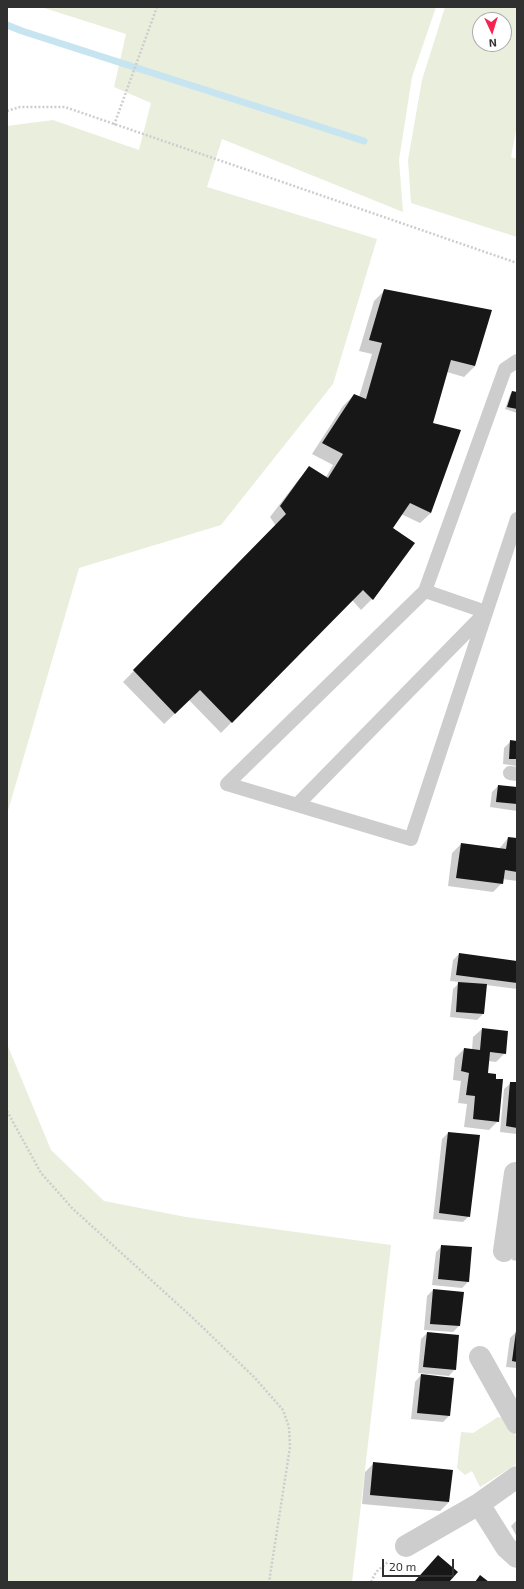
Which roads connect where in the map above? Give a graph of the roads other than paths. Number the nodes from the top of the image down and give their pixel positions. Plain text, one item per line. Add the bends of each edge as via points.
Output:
1 (517, 361) edge
2 (517, 519) edge
3 (425, 591) junction
4 (486, 612) junction
5 (297, 805) junction
6 (516, 1168) edge
7 (504, 1251) dead end
8 (480, 1357) dead end
9 (517, 1423) edge
10 (517, 1477) edge
11 (479, 1504) junction
12 (406, 1546) road end
13 (517, 1557) edge

1 - 3 lane via 505,369
2 - 4 lane
3 - 4 lane
3 - 5 lane via 227,784
4 - 5 lane
4 - 5 lane via 411,839
6 - 7 street
8 - 9 street
10 - 11 street
11 - 12 street
11 - 13 street via 506,1547

